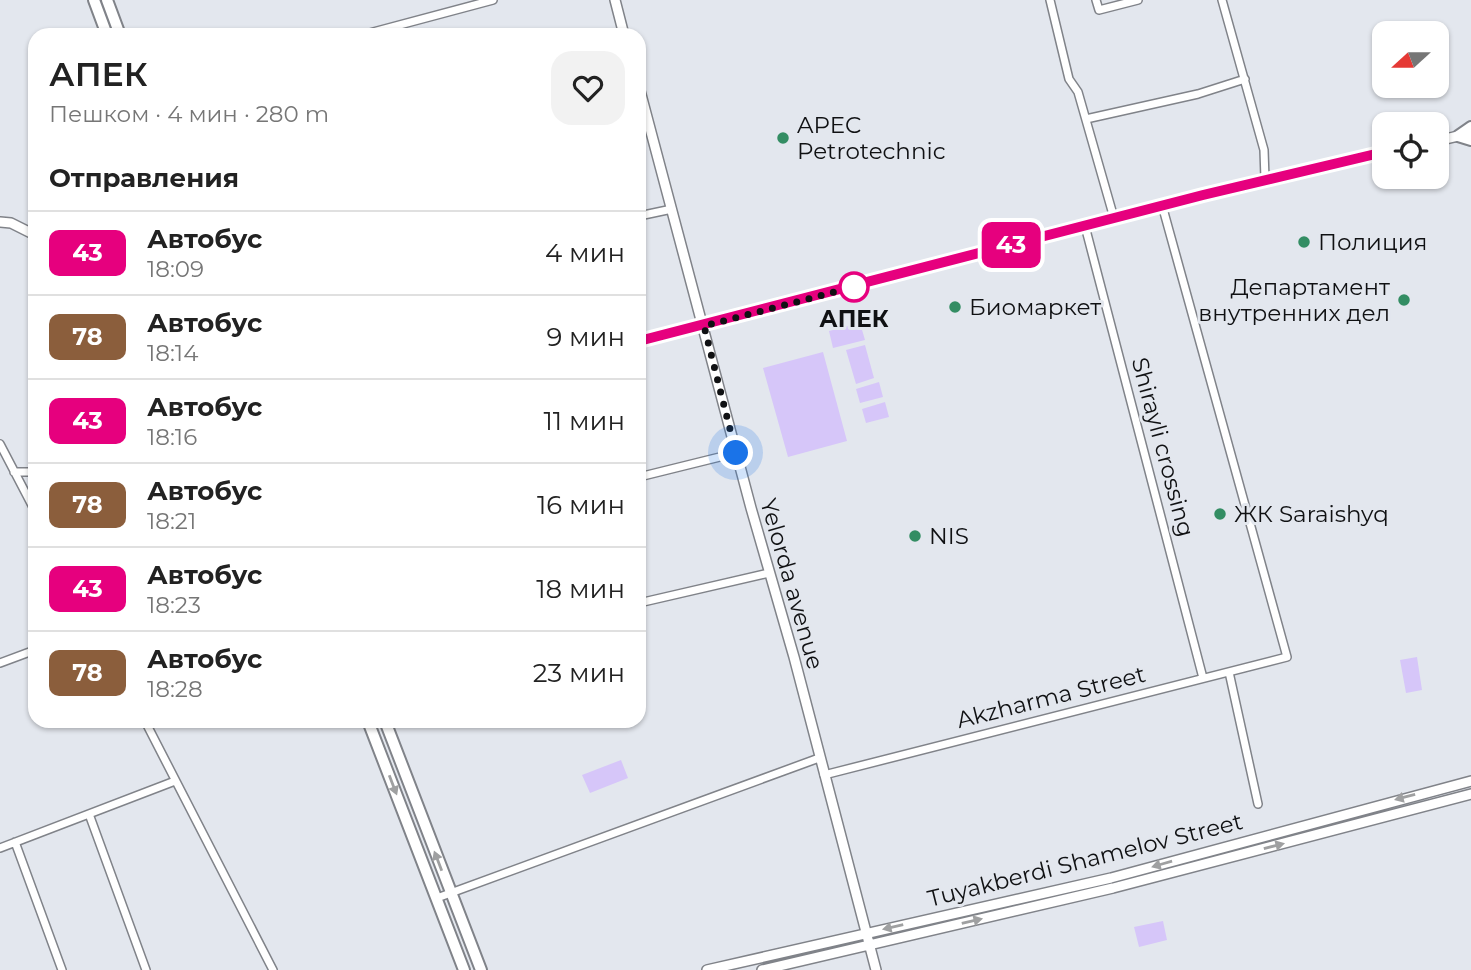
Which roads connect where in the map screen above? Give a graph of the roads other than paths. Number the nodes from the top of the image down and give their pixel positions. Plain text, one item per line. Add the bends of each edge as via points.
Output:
1 (94, 0) edge
2 (107, 0) edge
3 (493, 0) edge
4 (615, 0) edge
5 (1051, 0) edge
6 (1096, 0) edge
7 (1138, 0) edge
8 (1222, 0) edge
9 (104, 28) edge
10 (117, 28) edge
11 (395, 28) edge
12 (622, 28) edge
13 (1245, 79) junction
14 (646, 114) edge
15 (1086, 119) junction
16 (1471, 127) edge
17 (1471, 133) edge
18 (1458, 136) junction
19 (1449, 138) edge
20 (1471, 140) edge
21 (1372, 155) edge
22 (1265, 179) junction
23 (1162, 205) junction
24 (672, 209) junction
25 (646, 215) edge
26 (1114, 218) junction
27 (0, 222) edge
28 (1085, 226) junction
29 (28, 232) edge
30 (704, 326) junction
31 (646, 339) edge
32 (0, 444) edge
33 (736, 453) junction
34 (2, 455) edge
35 (28, 471) edge
36 (14, 472) junction
37 (646, 475) edge
38 (28, 498) edge
39 (769, 573) junction
40 (646, 601) edge
41 (28, 653) edge
42 (0, 663) edge
43 (1229, 672) junction
44 (1203, 678) junction
45 (149, 728) edge
46 (371, 728) edge
47 (388, 728) edge
48 (819, 758) junction
49 (824, 775) junction
50 (176, 781) junction
51 (1471, 781) edge
52 (1471, 794) edge
53 (1258, 804) dead end
54 (89, 814) junction
55 (15, 842) junction
56 (1240, 842) junction
57 (0, 848) edge
58 (1243, 854) junction
59 (450, 893) junction
60 (437, 898) junction
61 (866, 933) junction
62 (870, 944) junction
63 (62, 970) edge
64 (146, 970) edge
65 (273, 970) edge
66 (464, 970) edge
67 (481, 970) edge
68 (707, 970) edge
69 (762, 970) edge
70 (876, 970) edge

1 - 9 main road
2 - 10 main road
3 - 11 street
4 - 12 street
5 - 15 street via 1069,79
6 - 7 street via 1099,10
8 - 13 street
13 - 15 street
13 - 22 street via 1264,150
14 - 24 street, Yelorda avenue
15 - 26 street
16 - 18 main road
17 - 18 street
18 - 19 street
18 - 20 main road
21 - 22 street
22 - 23 street
23 - 26 street
23 - 43 street, Akzharma Street via 1287,657
24 - 25 street
24 - 30 street, Yelorda avenue
26 - 28 street
27 - 29 street
28 - 30 street
28 - 44 street, Shirayli crossing
30 - 31 street
30 - 33 street, Yelorda avenue
32 - 34 street
33 - 37 street
33 - 39 street, Yelorda avenue
34 - 36 street
35 - 36 street
36 - 38 street
39 - 40 street
39 - 48 street, Yelorda avenue
41 - 42 street
43 - 44 street, Akzharma Street
43 - 53 street
44 - 49 street, Akzharma Street
45 - 50 street
46 -> 60 main road
59 -> 47 main road
48 - 49 street, Yelorda avenue
48 - 59 street
49 - 61 street, Yelorda avenue
50 - 54 street
50 - 65 street
51 -> 56 street, Tuyakberdi Shamelov Street
58 -> 52 street, Tuyakberdi Shamelov Street
54 - 55 street
54 - 64 street
55 - 57 street
55 - 63 street
56 - 58 street
56 -> 61 street, Tuyakberdi Shamelov Street via 1111,878
62 -> 58 street, Tuyakberdi Shamelov Street
59 - 60 street
59 - 67 main road
60 - 66 main road
61 - 62 street, Yelorda avenue
61 - 68 street, Tuyakberdi Shamelov Street
62 - 69 street, Tuyakberdi Shamelov Street
62 - 70 street, Yelorda avenue

